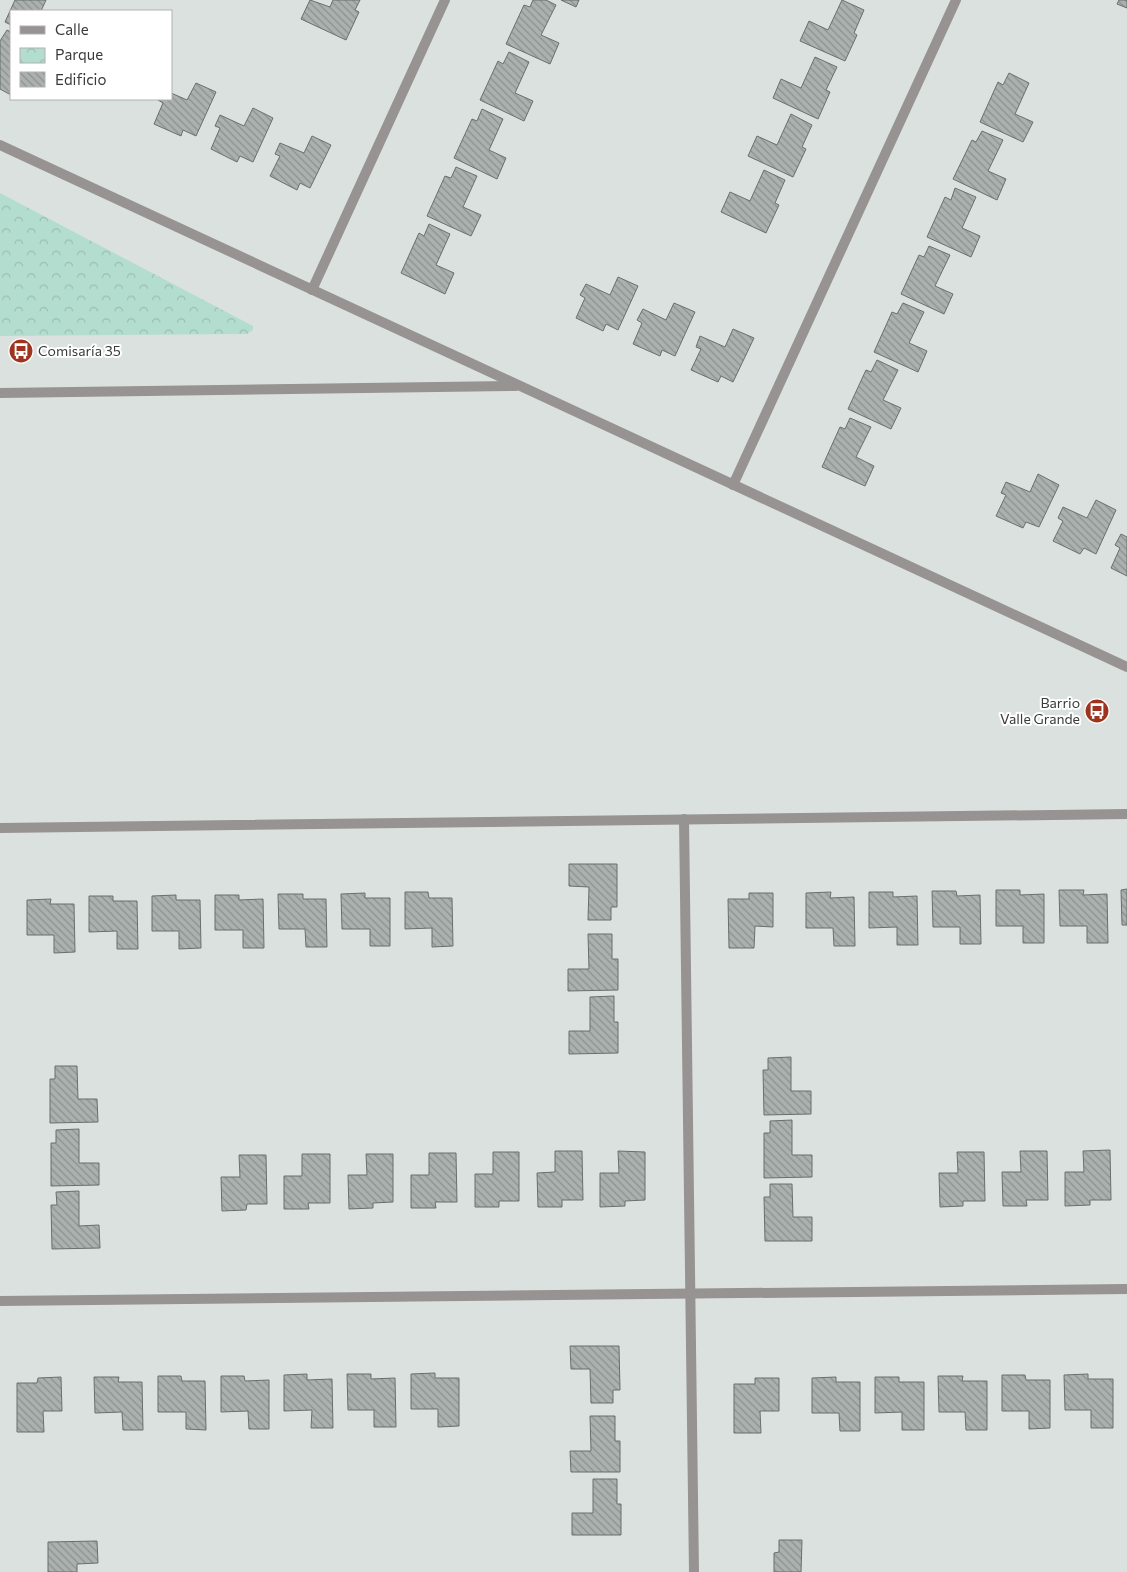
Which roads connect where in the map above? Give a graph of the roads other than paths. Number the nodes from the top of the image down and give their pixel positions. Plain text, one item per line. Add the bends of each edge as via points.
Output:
1 (445, 0) edge
2 (956, 0) edge
3 (0, 145) edge
4 (312, 290) junction
5 (519, 386) junction
6 (0, 393) edge
7 (733, 485) junction
8 (1127, 667) edge
9 (1127, 814) edge
10 (684, 819) junction
11 (0, 828) edge
12 (1127, 1288) edge
13 (691, 1293) junction
14 (0, 1301) edge
15 (694, 1572) edge

1 - 4 street
2 - 7 street
3 - 4 street
4 - 5 street
5 - 6 street
5 - 7 street
7 - 8 street
9 - 10 street
10 - 11 street
10 - 13 street
12 - 13 street
13 - 14 street
13 - 15 street

